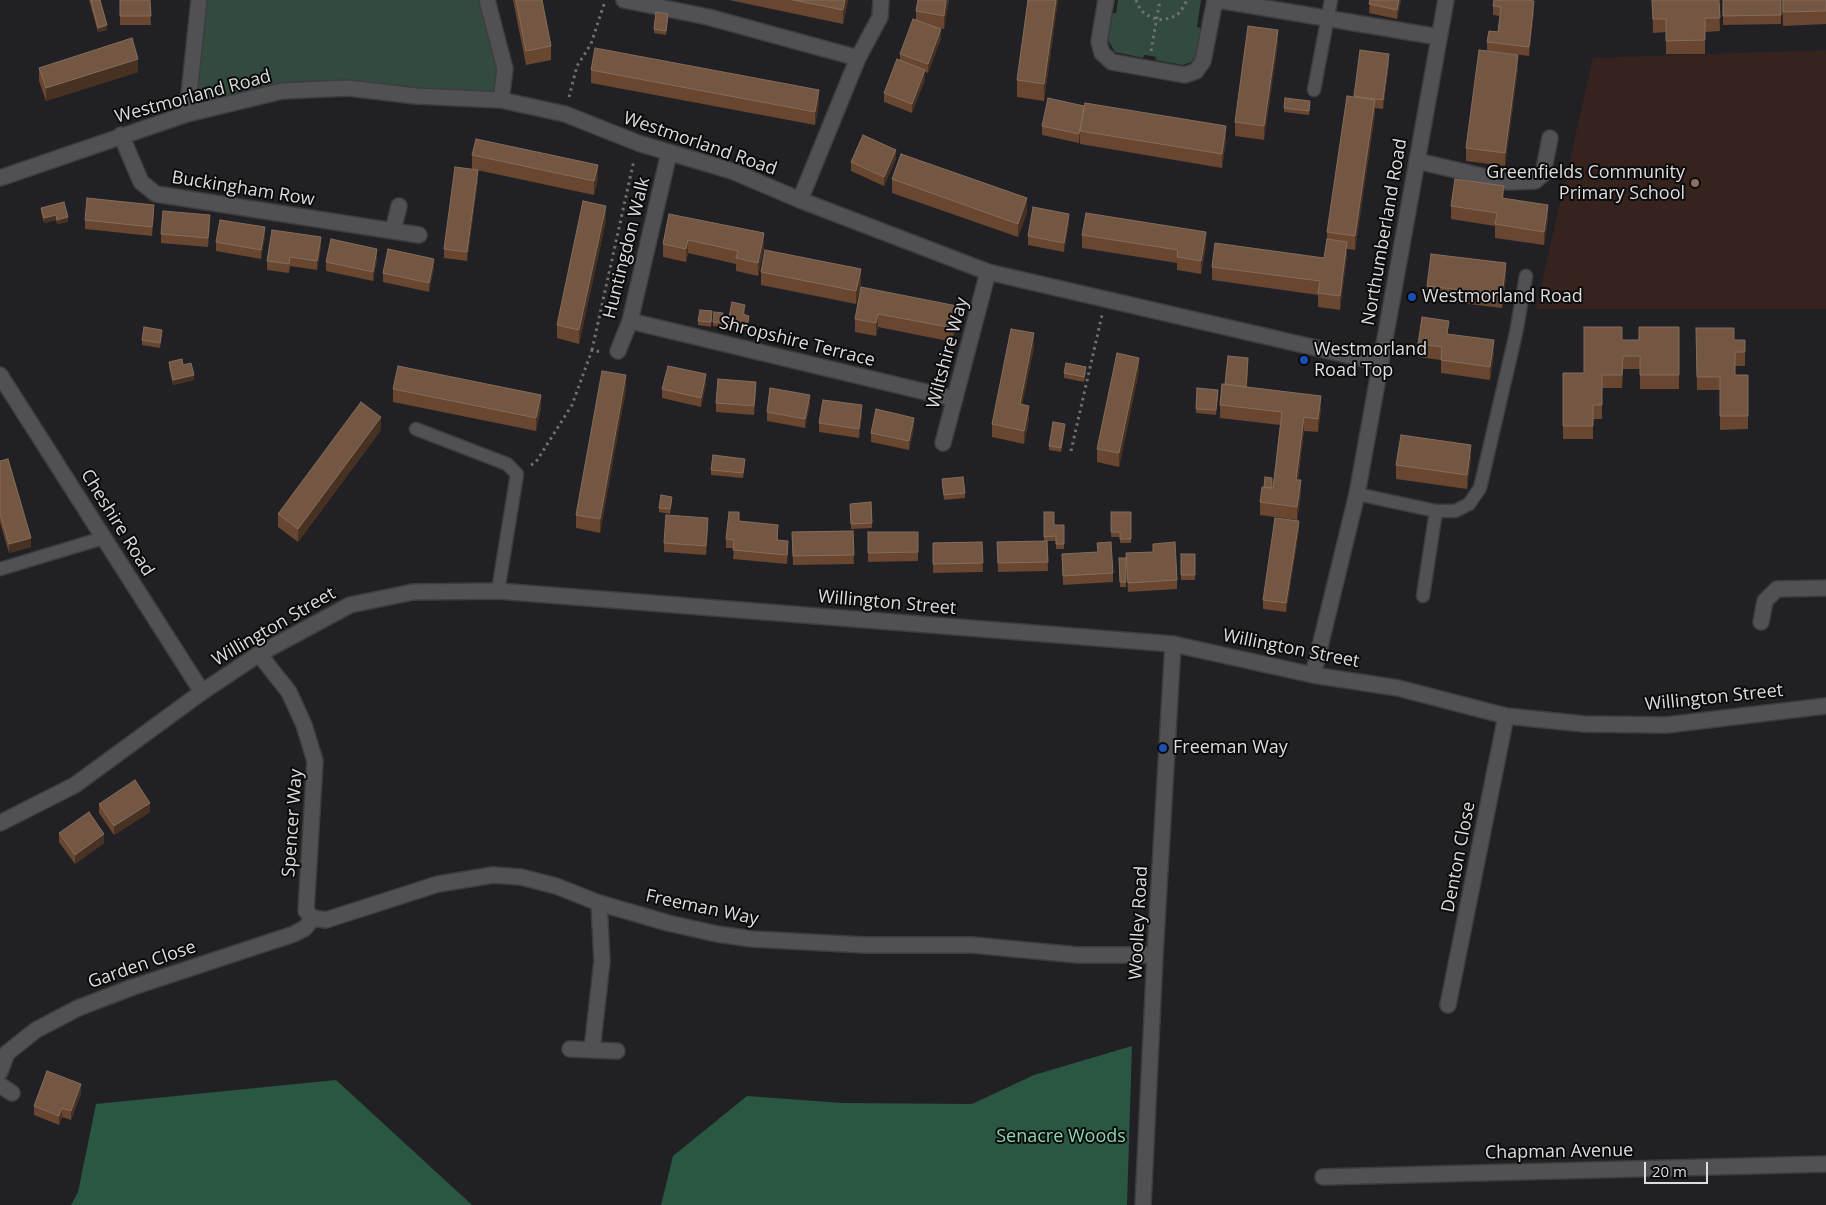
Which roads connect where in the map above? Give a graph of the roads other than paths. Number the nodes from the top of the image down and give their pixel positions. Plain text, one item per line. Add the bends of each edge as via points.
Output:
1 (199, 0) edge
2 (488, 0) edge
3 (624, 0) edge
4 (881, 0) edge
5 (1106, 0) edge
6 (1216, 0) edge
7 (1331, 0) edge
8 (1446, 0) edge
9 (1328, 19) junction
10 (1439, 37) junction
11 (858, 58) junction
12 (1314, 90) dead end
13 (501, 100) junction
14 (187, 114) junction
15 (121, 135) junction
16 (1550, 138) dead end
17 (669, 153) junction
18 (1417, 161) junction
19 (0, 178) edge
20 (800, 200) junction
21 (399, 206) dead end
22 (393, 230) junction
23 (419, 235) dead end
24 (988, 272) junction
25 (1526, 276) dead end
26 (630, 321) junction
27 (618, 351) road end
28 (1382, 363) junction
29 (0, 375) edge
30 (955, 399) junction
31 (416, 429) dead end
32 (944, 443) dead end
33 (1357, 494) junction
34 (1436, 511) junction
35 (103, 538) junction
36 (0, 569) edge
37 (1826, 588) edge
38 (498, 591) junction
39 (1423, 596) dead end
40 (1761, 622) dead end
41 (1173, 644) junction
42 (259, 654) junction
43 (1313, 675) junction
44 (202, 692) junction
45 (1826, 706) edge
46 (1506, 716) junction
47 (0, 823) edge
48 (599, 903) junction
49 (313, 918) junction
50 (1155, 955) junction
51 (1448, 1005) dead end
52 (570, 1049) dead end
53 (592, 1050) junction
54 (617, 1051) dead end
55 (0, 1072) edge
56 (1826, 1164) edge
57 (1323, 1177) dead end
58 (1144, 1205) edge

1 - 14 street
2 - 13 street via 505,69
3 - 11 street via 708,17
4 - 11 street via 880,17
5 - 6 street via 1099,42 1102,54 1112,62 1185,75 1196,71 1203,61
6 - 9 street
7 - 9 lane
8 - 10 street, Northumberland Road
9 - 10 street
9 - 12 lane
10 - 18 street, Northumberland Road
11 - 20 street
13 - 14 street, Westmorland Road via 416,96 348,88 282,91
13 - 17 street, Westmorland Road via 565,114
14 - 15 street, Westmorland Road
15 - 19 street, Westmorland Road
15 - 22 street, Buckingham Row via 141,182 156,194
16 - 18 street via 1543,174 1535,181 1508,182
17 - 20 street, Westmorland Road via 732,171
17 - 26 street, Huntingdon Walk
18 - 28 street, Northumberland Road
20 - 24 street, Westmorland Road
21 - 22 street
22 - 23 street, Buckingham Row
24 - 28 street, Westmorland Road
24 - 30 street, Wiltshire Way
25 - 34 lane via 1480,488 1469,504 1455,511
26 - 27 street, Huntingdon Walk
26 - 30 street, Shropshire Terrace
28 - 33 street, Northumberland Road
29 - 35 street, Cheshire Road
30 - 32 street, Wiltshire Way
31 - 38 lane via 507,464 517,474
33 - 34 lane
33 - 43 street, Northumberland Road
34 - 39 lane
35 - 36 lane
35 - 44 street, Cheshire Road
37 - 40 street via 1777,589 1765,601
38 - 41 street, Willington Street
38 - 42 street, Willington Street via 413,592 350,605
41 - 43 street, Willington Street
41 - 50 street, Woolley Road
42 - 44 street, Willington Street
42 - 49 street, Spencer Way via 290,692 316,761 306,911
43 - 46 street, Willington Street via 1398,688
44 - 47 street, Willington Street via 76,785
45 - 46 street, Willington Street via 1666,725 1584,724
46 - 51 street, Denton Close
48 - 49 street, Freeman Way via 556,886 521,877 494,875 438,884 326,920
48 - 50 street, Freeman Way via 668,923 752,939 864,945 972,945 1078,955
48 - 53 street via 602,961
49 - 55 street, Garden Close via 294,934 134,986 78,1008 36,1030 8,1053
50 - 58 street, Woolley Road
52 - 53 street
53 - 54 street
56 - 57 street, Chapman Avenue

